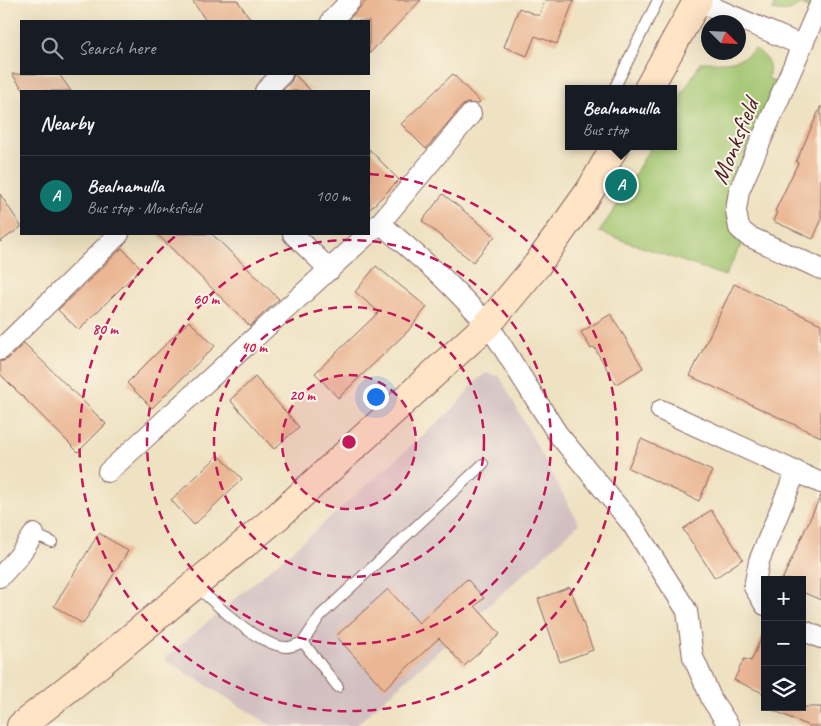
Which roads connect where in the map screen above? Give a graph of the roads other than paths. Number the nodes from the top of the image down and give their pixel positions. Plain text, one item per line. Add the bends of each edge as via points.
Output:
1 (351, 0) edge
2 (658, 0) edge
3 (698, 0) edge
4 (821, 2) edge
5 (332, 20) edge
6 (801, 45) junction
7 (281, 75) edge
8 (616, 85) edge
9 (650, 85) edge
10 (266, 90) edge
11 (471, 114) dead end
12 (613, 150) edge
13 (380, 223) junction
14 (370, 229) edge
15 (118, 235) edge
16 (294, 235) edge
17 (354, 238) edge
18 (821, 269) edge
19 (330, 270) junction
20 (488, 324) junction
21 (0, 350) edge
22 (661, 410) dead end
23 (483, 464) dead end
24 (108, 472) dead end
25 (796, 472) junction
26 (821, 483) edge
27 (34, 534) joint
28 (52, 542) dead end
29 (0, 577) edge
30 (195, 585) junction
31 (761, 598) edge
32 (806, 632) edge
33 (821, 638) edge
34 (303, 642) junction
35 (338, 687) dead end
36 (21, 726) edge
37 (729, 726) edge

1 - 5 street
2 - 8 lane
3 - 6 street
3 - 9 main road
4 - 6 street, Monksfield
6 - 18 street, Monksfield via 739,191 736,211 739,228 748,236
7 - 10 street
11 - 13 street
12 - 20 main road via 591,189 537,265
13 - 14 street
13 - 20 street via 442,277
15 - 21 street
16 - 19 street
17 - 19 street
19 - 24 street
20 - 30 main road via 277,517
20 - 37 street via 557,433 632,524 687,611 693,658 712,700
22 - 25 street
23 - 34 lane via 320,616
25 - 26 street
25 - 31 street via 759,561 754,587
27 - 28 lane
27 - 29 street
30 - 34 lane via 234,620 270,644 286,648
30 - 36 main road
32 - 33 street
34 - 35 lane

